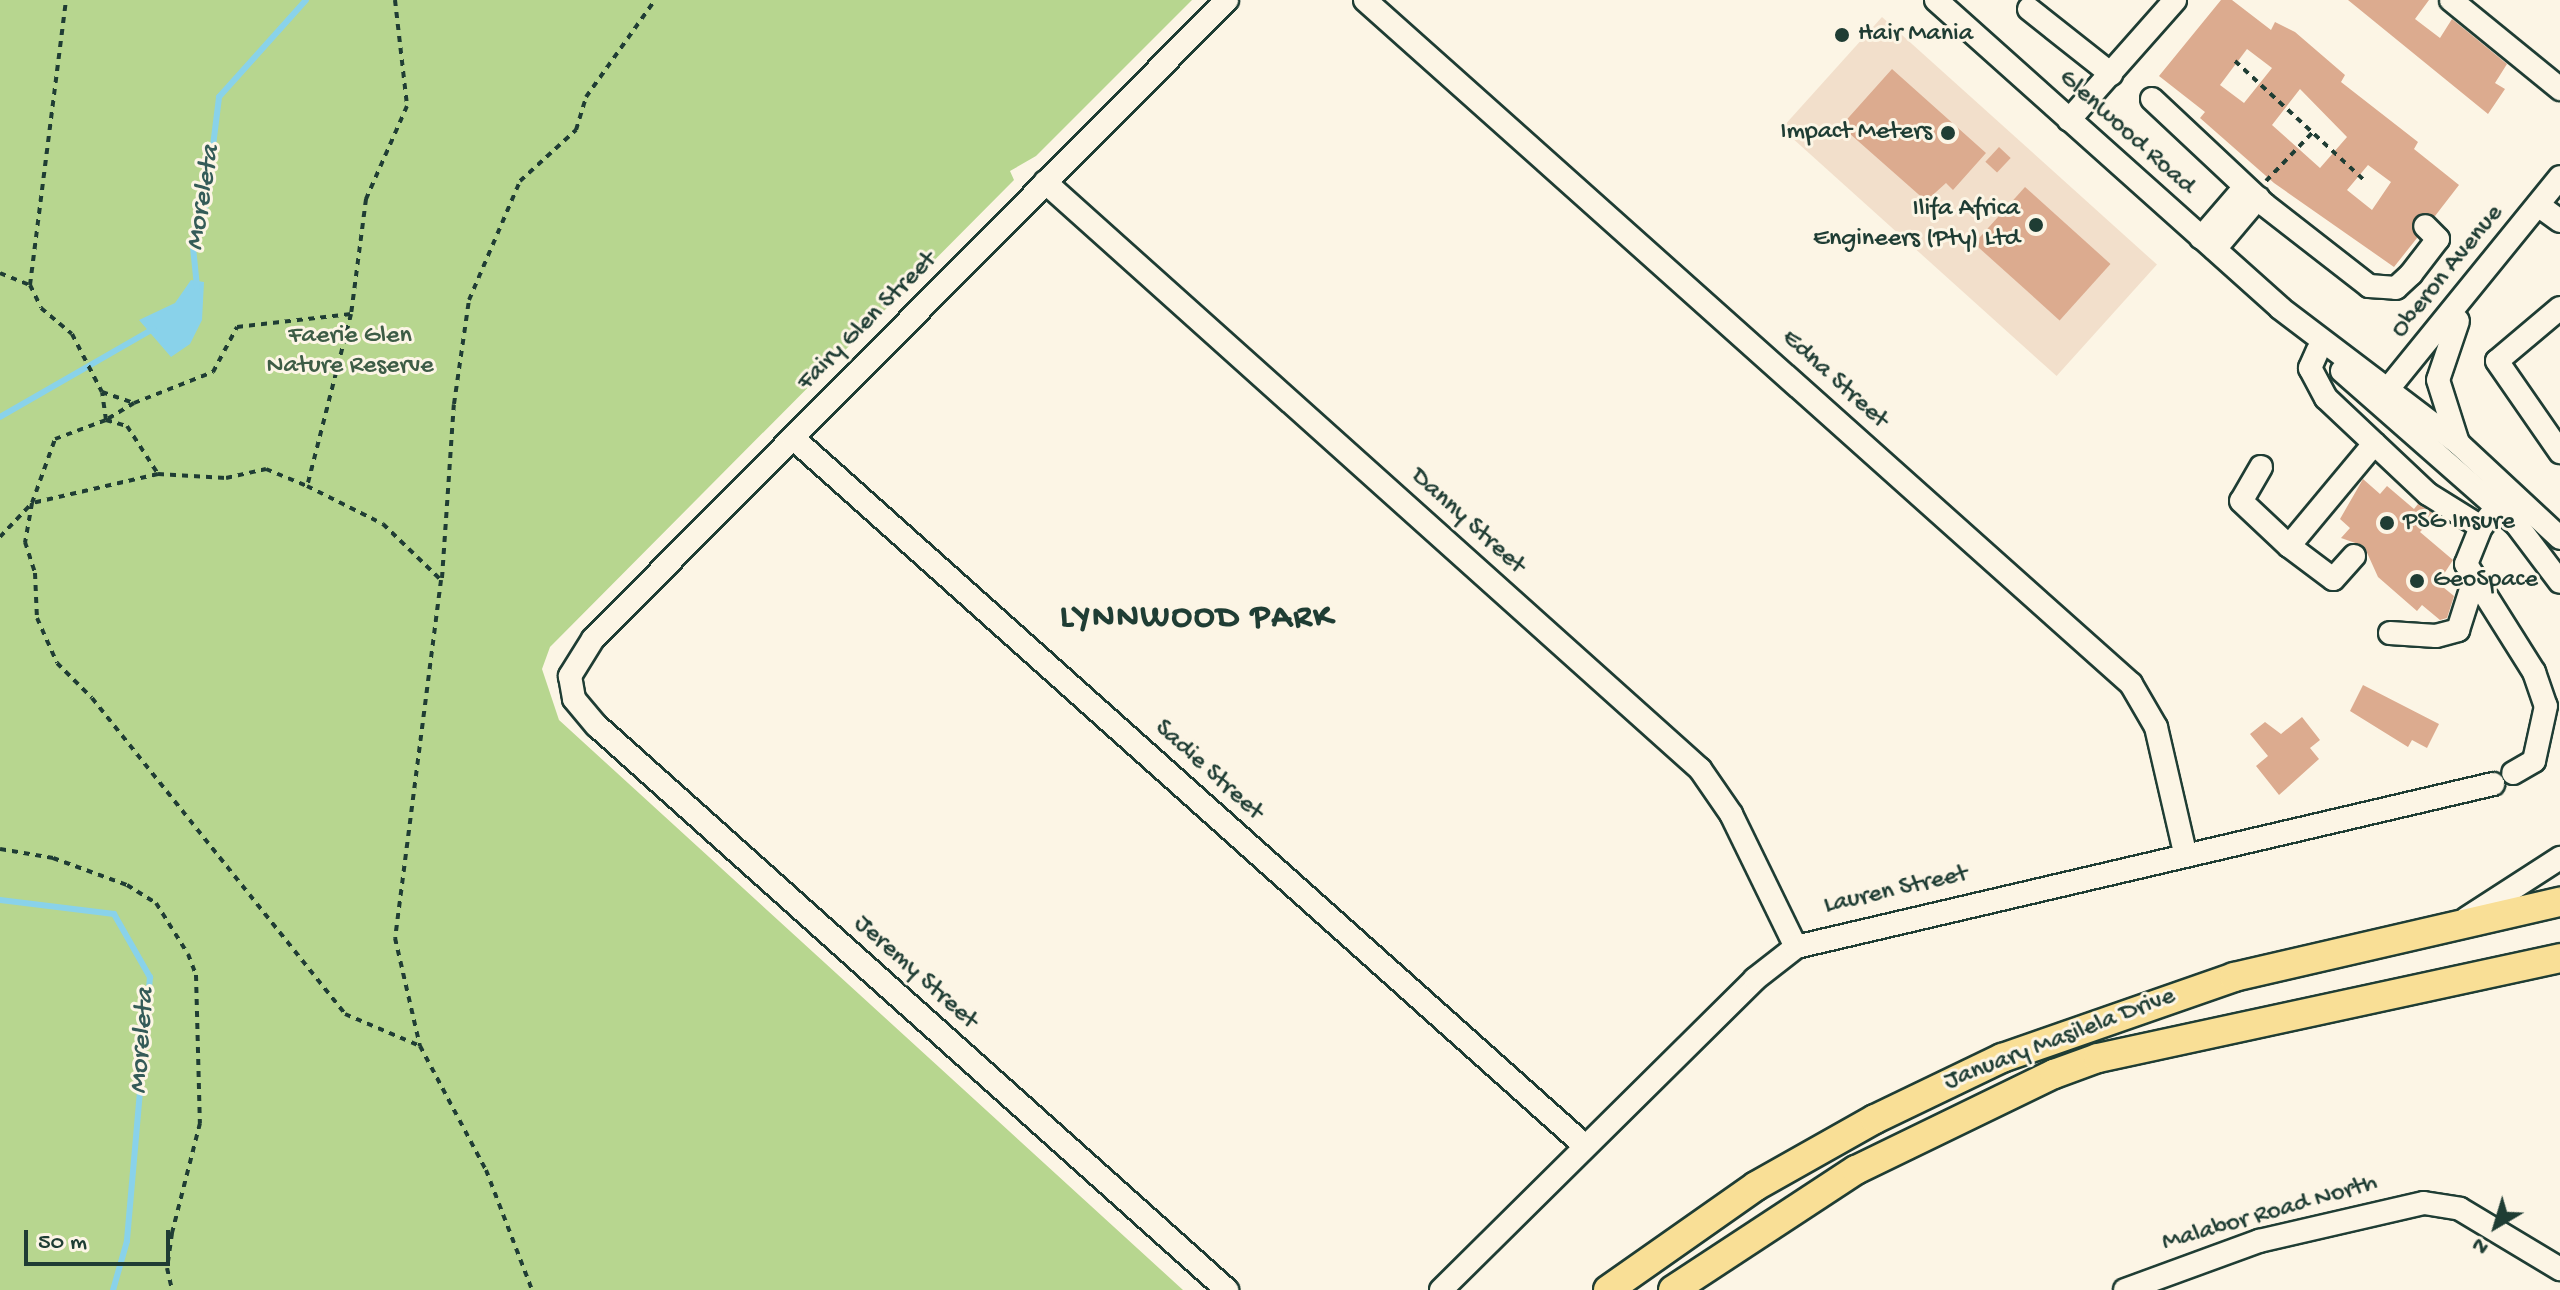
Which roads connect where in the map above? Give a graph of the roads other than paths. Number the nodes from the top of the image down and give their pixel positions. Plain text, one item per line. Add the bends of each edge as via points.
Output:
1 (1227, 0) edge
2 (1365, 0) edge
3 (1936, 0) edge
4 (2175, 0) edge
5 (2451, 0) edge
6 (2029, 9) dead end
7 (2111, 74) junction
8 (2560, 89) edge
9 (2152, 99) dead end
10 (2069, 120) junction
11 (2559, 179) edge
12 (1045, 182) junction
13 (2252, 193) junction
14 (2538, 205) junction
15 (2560, 221) edge
16 (2425, 226) dead end
17 (2519, 230) junction
18 (2208, 244) junction
19 (2280, 308) junction
20 (2560, 308) edge
21 (2318, 350) junction
22 (2378, 390) junction
23 (2345, 417) junction
24 (793, 438) junction
25 (2374, 444) junction
26 (2459, 444) junction
27 (2560, 452) edge
28 (2261, 467) dead end
29 (2504, 498) junction
30 (2481, 527) junction
31 (2560, 538) edge
32 (2289, 546) junction
33 (2354, 556) dead end
34 (2474, 580) junction
35 (2560, 582) edge
36 (2390, 633) dead end
37 (572, 694) joint
38 (2513, 773) dead end
39 (2493, 784) dead end
40 (2185, 853) junction
41 (2560, 858) edge
42 (2560, 902) edge
43 (2452, 927) junction
44 (1796, 947) junction
45 (2560, 958) edge
46 (1585, 1146) junction
47 (2560, 1269) edge
48 (1227, 1290) edge
49 (1441, 1290) edge
50 (1608, 1290) edge
51 (1673, 1290) edge
52 (2125, 1290) edge

1 - 12 street, Fairy Glen Street
2 - 40 street, Edna Street via 2131,684 2156,727
3 - 10 street, Glenwood Road
4 - 7 street
5 - 8 street
6 - 7 street
7 - 10 street
9 - 13 street
10 - 18 street, Glenwood Road
11 - 14 street, Oberon Avenue
12 - 24 street, Fairy Glen Street
12 - 44 street, Danny Street via 1700,769 1731,814
13 - 16 street via 2369,286 2384,289 2396,288 2435,245 2438,239
13 - 18 street
14 - 15 street
14 - 17 street, Oberon Avenue
17 - 22 street, Oberon Avenue
17 - 26 street via 2440,359 2441,400
18 - 19 street, Glenwood Road
19 - 21 street, Glenwood Road
19 - 22 street, Glenwood Road
20 - 27 street via 2497,361
21 - 22 street, Glenwood Road
21 - 23 street via 2310,363 2313,375
22 - 23 street, Oberon Avenue
22 - 26 street, Glenwood Road
22 - 29 street, Glenwood Road
23 - 25 street
24 - 37 street, Fairy Glen Street via 582,650 571,670
24 - 46 street, Sadie Street
25 - 30 street via 2428,494
25 - 32 street
26 - 29 street, Glenwood Road
28 - 32 street via 2241,501
29 - 30 street
29 - 31 street, Glenwood Road
29 - 35 street, Glenwood Road
30 - 34 street via 2466,564
32 - 33 street via 2333,579
34 - 36 street via 2458,630 2436,636
34 - 38 street via 2534,672 2546,706 2534,761
37 - 48 street, Jeremy Street via 606,734
39 - 40 street, Lauren Street
40 - 44 street, Lauren Street
41 - 43 street
42 - 43 main road, January Masilela Drive
43 - 50 main road, January Masilela Drive via 2234,977 2002,1058 1875,1119 1756,1186
44 - 46 street, Lauren Street
45 - 51 main road, January Masilela Drive via 2098,1058 2054,1074 1856,1170
46 - 49 street, Lauren Street
47 - 52 street, Malabor Road North via 2460,1209 2424,1203 2259,1241

